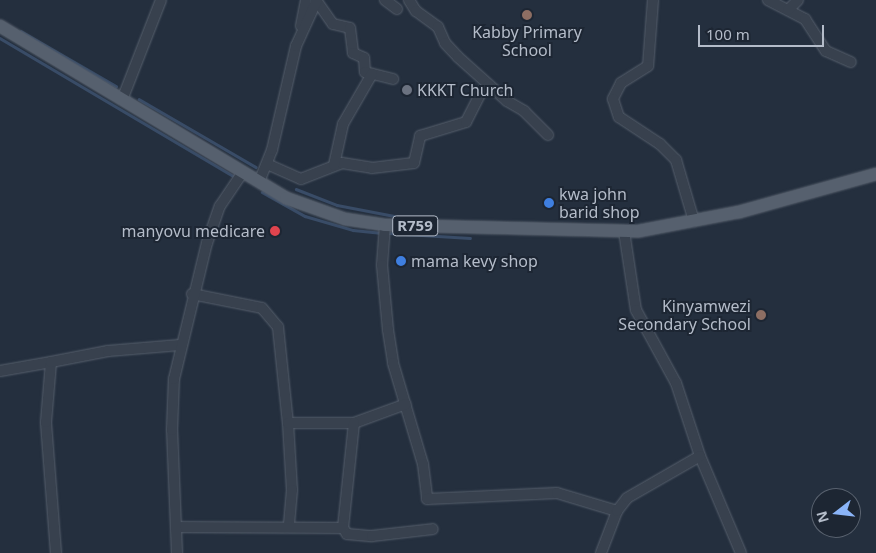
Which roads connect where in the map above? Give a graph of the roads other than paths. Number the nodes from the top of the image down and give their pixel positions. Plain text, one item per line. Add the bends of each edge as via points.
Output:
1 (162, 0) edge
2 (385, 0) edge
3 (409, 0) edge
4 (653, 0) edge
5 (768, 0) edge
6 (798, 0) edge
7 (314, 1) edge
8 (397, 9) dead end
9 (788, 10) junction
10 (0, 26) edge
11 (851, 62) dead end
12 (372, 74) junction
13 (392, 79) dead end
14 (489, 84) junction
15 (122, 100) junction
16 (548, 135) dead end
17 (267, 164) junction
18 (334, 165) junction
19 (243, 172) junction
20 (876, 174) edge
21 (259, 182) junction
22 (694, 221) junction
23 (385, 225) junction
24 (624, 231) junction
25 (192, 294) junction
26 (180, 345) junction
27 (51, 362) junction
28 (0, 371) edge
29 (406, 404) junction
30 (288, 423) junction
31 (354, 423) junction
32 (700, 456) junction
33 (617, 510) junction
34 (290, 526) junction
35 (176, 527) junction
36 (343, 528) junction
37 (433, 529) dead end
38 (56, 553) edge
39 (177, 553) edge
40 (601, 553) edge
41 (741, 553) edge

1 - 15 street
2 - 8 street
3 - 14 street via 416,11 438,27 451,49
4 - 22 street via 648,66 621,83 613,99 620,117 660,144 676,160
5 - 9 street
6 - 9 street
7 - 12 street via 333,24 350,28 353,53 364,58 363,69
7 - 17 street via 296,46
9 - 11 street via 810,23 829,54
10 - 15 main road, R759
12 - 13 street
12 - 18 street via 343,124
14 - 16 street
14 - 18 street via 466,122 420,136 414,163 372,168
15 - 19 main road, R759
17 - 18 street via 301,179
17 - 21 street
19 - 21 main road, R759
19 - 25 street via 220,206
20 - 22 main road, R759
21 - 23 main road, R759 via 314,210
22 - 24 main road, R759
23 - 24 main road, R759
23 - 29 street via 382,265 388,330
24 - 32 street via 636,310 676,383
25 - 26 street
25 - 30 street via 262,308 273,319 282,345
26 - 27 street via 108,351
26 - 35 street via 174,379 172,430
27 - 28 street
27 - 38 street via 46,422
29 - 31 street
29 - 33 street via 423,464 428,499 557,493
30 - 31 street
30 - 34 street via 292,490
31 - 36 street
32 - 33 street via 627,498
32 - 41 street
33 - 40 street
34 - 35 street
34 - 36 street
35 - 39 street
36 - 37 street via 352,535 372,536

